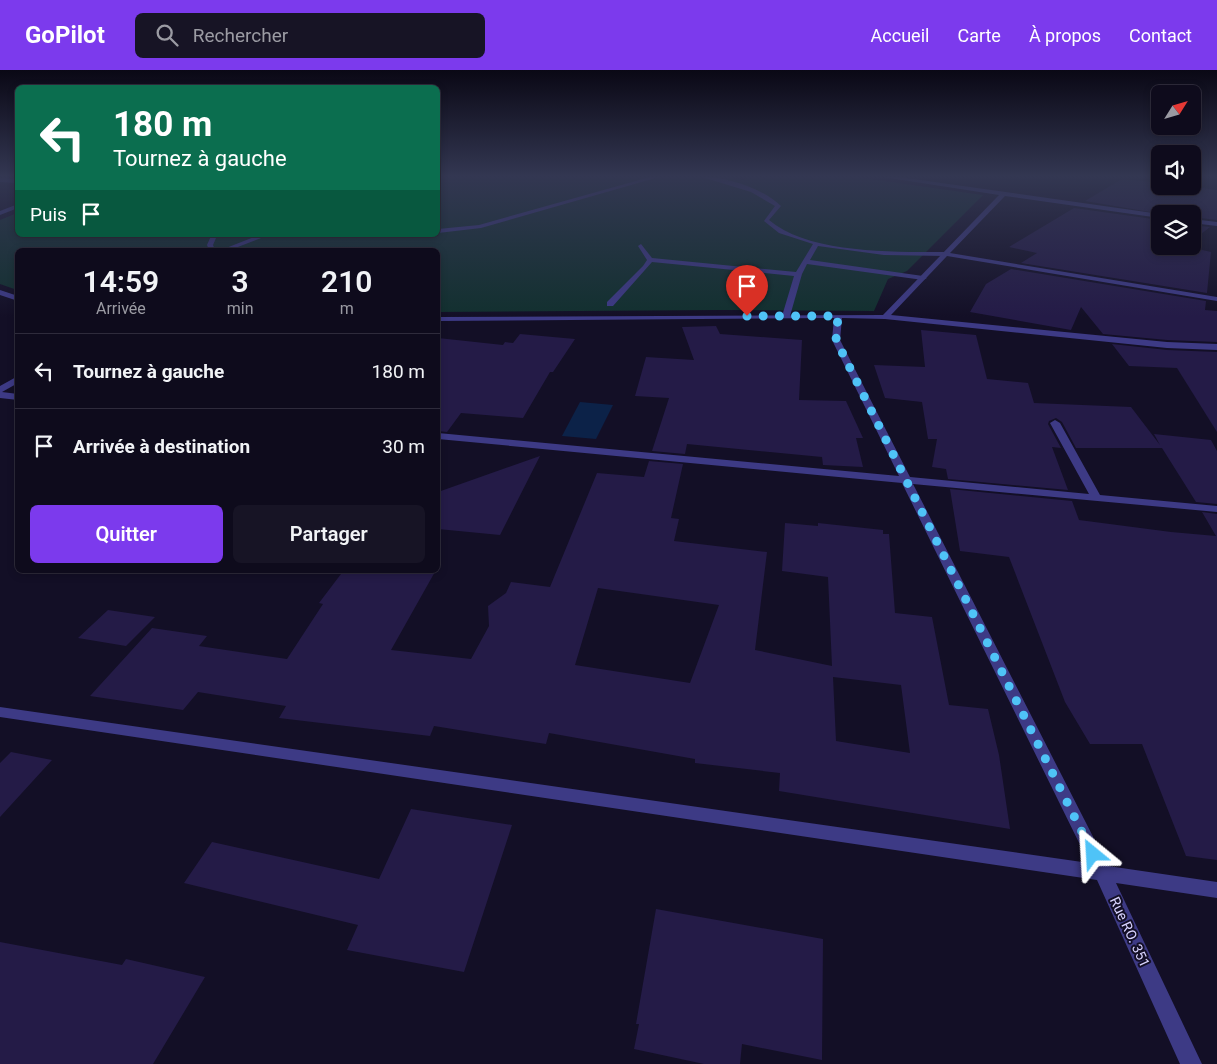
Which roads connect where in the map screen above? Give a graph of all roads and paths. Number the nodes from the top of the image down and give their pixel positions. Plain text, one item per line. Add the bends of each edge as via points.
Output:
1 (488, 223) edge
2 (770, 223) edge
3 (975, 223) edge
4 (440, 231) edge
5 (259, 237) edge
6 (817, 243) junction
7 (641, 246) dead end
8 (229, 248) edge
9 (946, 254) junction
10 (650, 260) junction
11 (806, 262) junction
12 (798, 274) junction
13 (923, 278) junction
14 (0, 292) edge
15 (15, 298) edge
16 (1217, 299) edge
17 (610, 304) dead end
18 (786, 316) junction
19 (838, 316) junction
20 (884, 317) junction
21 (440, 319) edge
22 (1217, 347) edge
23 (15, 381) edge
24 (0, 390) edge
25 (0, 395) edge
26 (15, 397) edge
27 (1055, 423) dead end
28 (440, 436) edge
29 (905, 479) junction
30 (1096, 498) junction
31 (1217, 509) edge
32 (0, 712) edge
33 (1102, 872) junction
34 (1217, 890) edge
35 (1191, 1064) edge

1 - 4 street
2 - 6 street via 780,232
3 - 9 street
5 - 8 street
6 - 9 street via 884,254
6 - 11 street
7 - 10 street
9 - 13 street
9 - 16 street
10 - 12 street
10 - 17 street
11 - 12 street
11 - 13 street
12 - 18 street
13 - 20 street
14 - 15 street
18 - 19 street
18 - 21 street
19 - 20 street
19 - 29 street, Rue RO. 351 via 836,340
20 - 22 street
23 - 24 street
25 - 26 street
27 - 30 street
28 - 29 street
29 - 30 street
29 - 33 street, Rue RO. 351
30 - 31 street
32 - 33 street
33 - 34 street
33 - 35 street, Rue RO. 351

